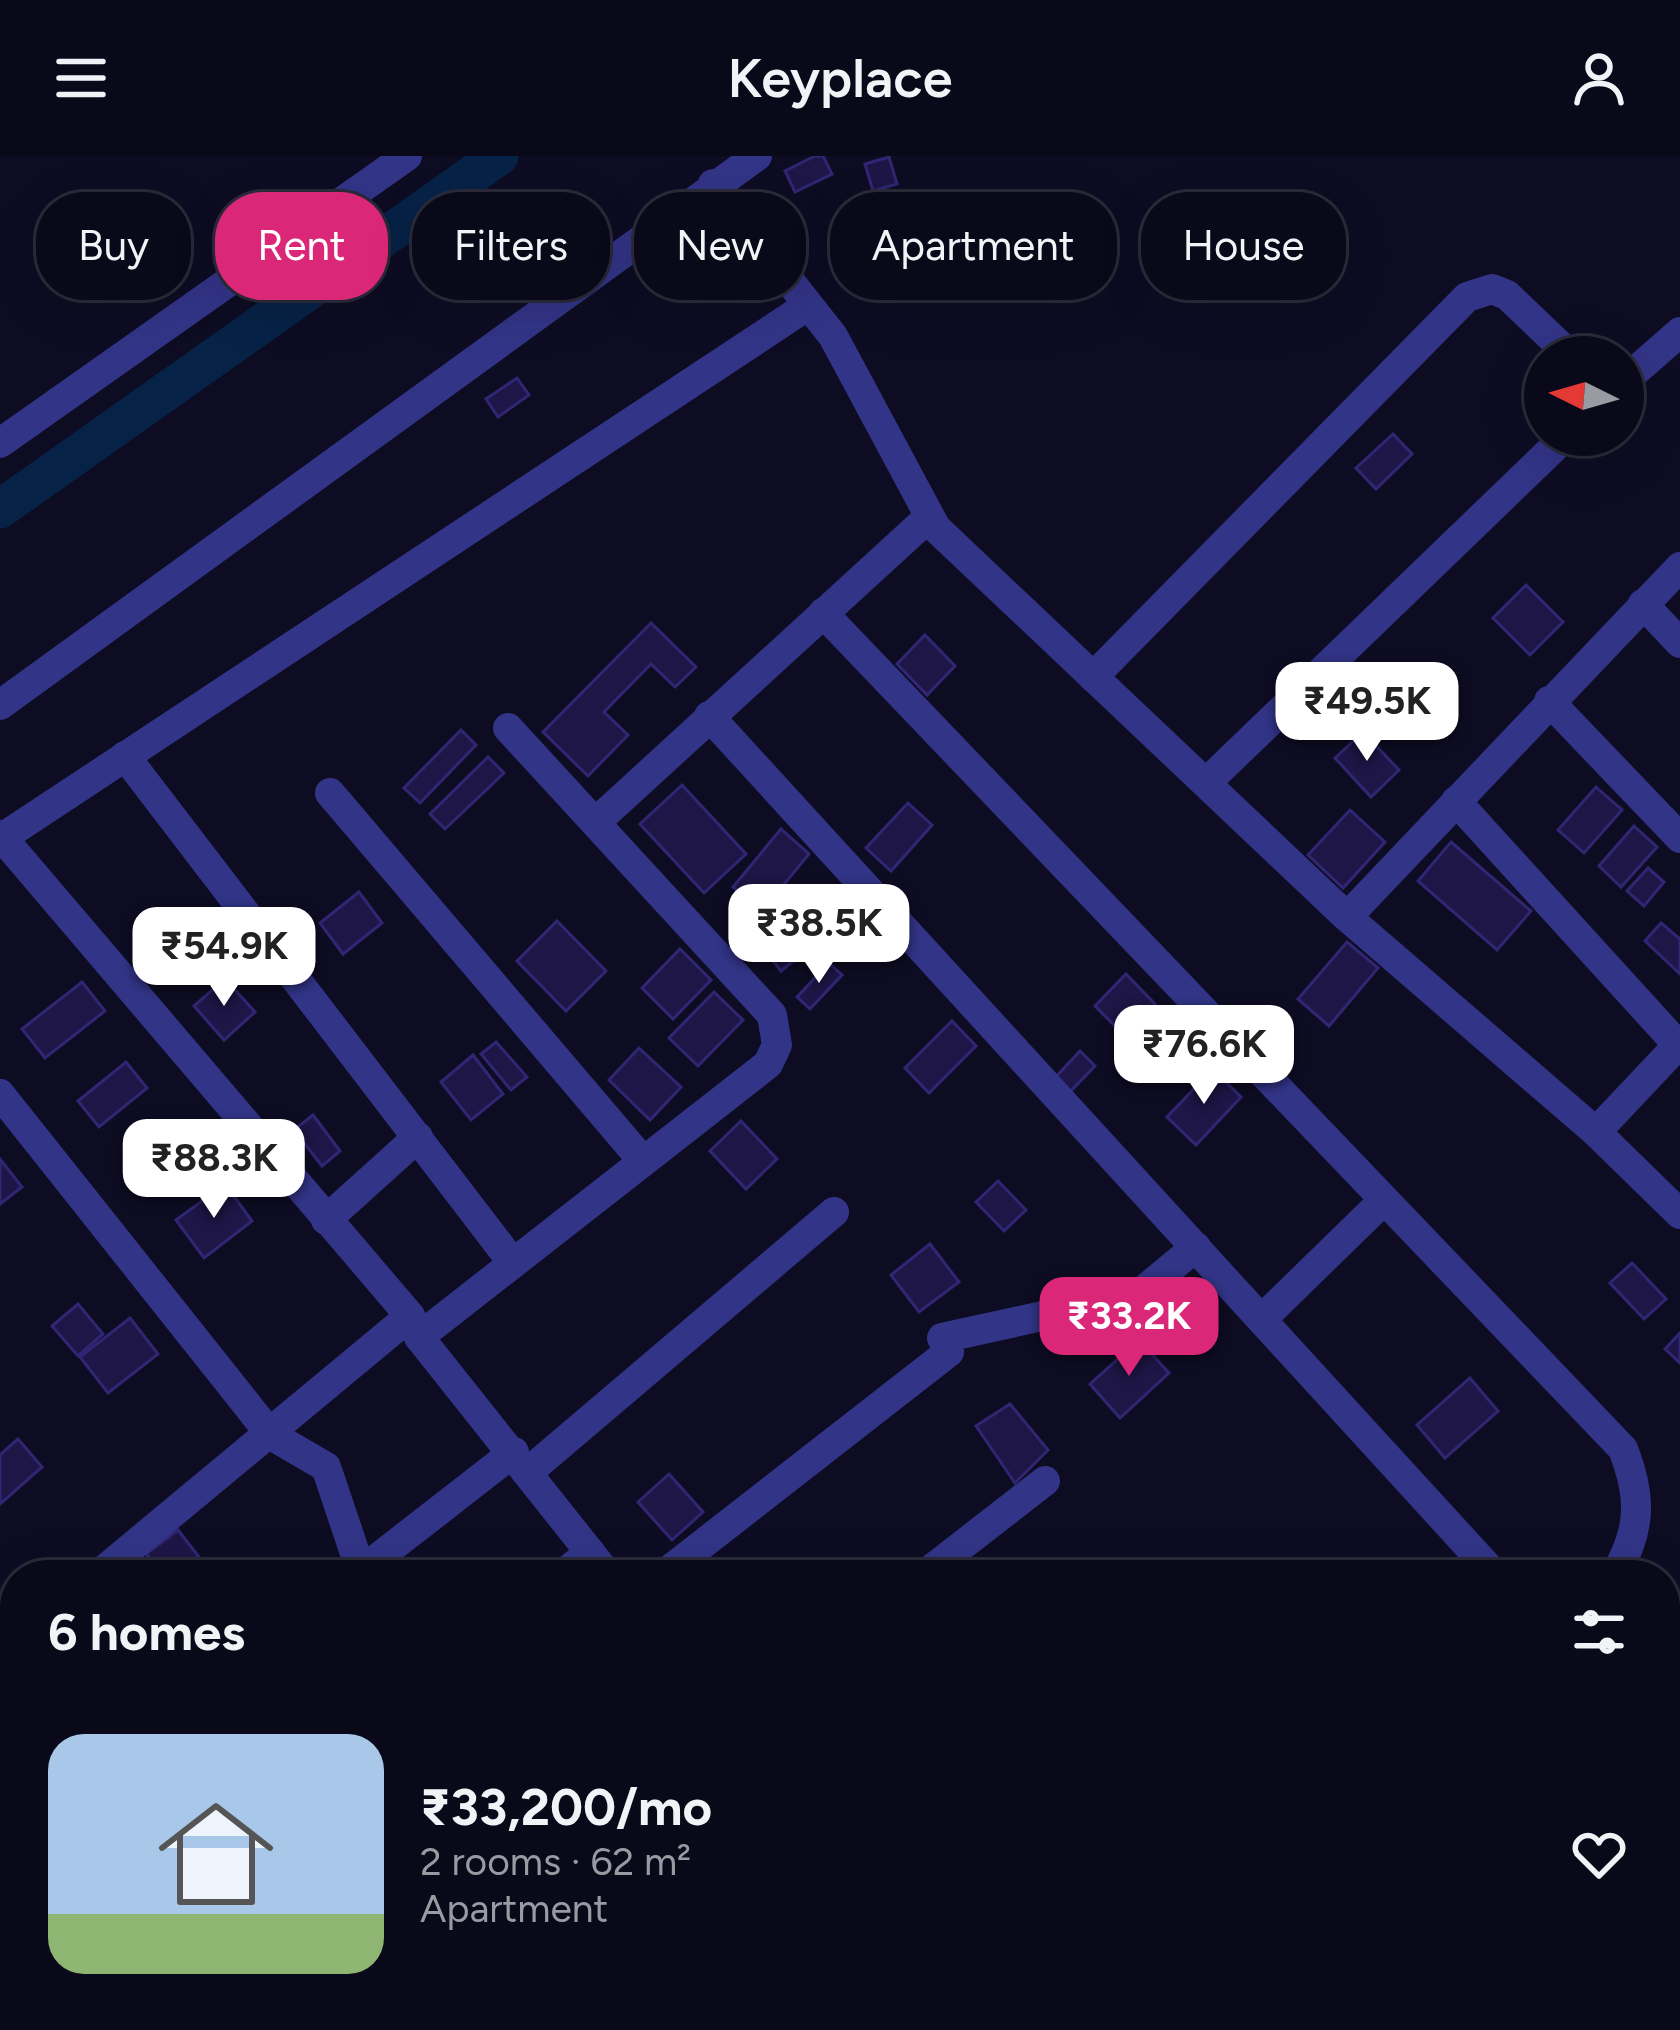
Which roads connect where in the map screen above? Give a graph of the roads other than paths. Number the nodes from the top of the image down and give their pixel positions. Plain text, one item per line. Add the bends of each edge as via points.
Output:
1 (407, 156) edge
2 (757, 156) edge
3 (713, 184) junction
4 (807, 305) junction
5 (1680, 332) edge
6 (1550, 336) edge
7 (1644, 364) edge
8 (0, 443) edge
9 (1545, 456) edge
10 (928, 518) junction
11 (1680, 567) edge
12 (1643, 604) junction
13 (823, 613) junction
14 (1680, 644) edge
15 (1093, 677) junction
16 (1549, 701) junction
17 (0, 705) edge
18 (709, 716) junction
19 (508, 728) dead end
20 (125, 756) junction
21 (1205, 783) junction
22 (330, 793) dead end
23 (1456, 801) junction
24 (596, 822) junction
25 (1680, 838) edge
26 (5, 849) edge
27 (1347, 917) junction
28 (1679, 1044) edge
29 (0, 1094) edge
30 (1596, 1132) junction
31 (418, 1137) junction
32 (643, 1161) junction
33 (1384, 1200) junction
34 (834, 1212) dead end
35 (1680, 1214) edge
36 (326, 1220) junction
37 (1196, 1247) junction
38 (513, 1263) junction
39 (1262, 1319) junction
40 (414, 1327) junction
41 (272, 1435) junction
42 (520, 1462) junction
43 (1045, 1480) dead end
44 (117, 1560) edge
45 (355, 1560) edge
46 (378, 1560) edge
47 (597, 1560) edge
48 (681, 1560) edge
49 (943, 1560) edge
50 (1481, 1560) edge
51 (1624, 1560) edge

1 - 8 street
2 - 3 street
3 - 4 street
3 - 17 street
4 - 10 street via 841,349
4 - 20 street
5 - 7 street
6 - 15 street via 1507,295 1492,289 1468,297
9 - 21 street
10 - 13 street
10 - 15 street
11 - 12 street
12 - 14 street
12 - 16 street
13 - 18 street
13 - 33 street
15 - 21 street
16 - 23 street
16 - 25 street
18 - 24 street
18 - 37 street
19 - 24 street
20 - 26 street
20 - 31 street
21 - 27 street
22 - 32 street
23 - 27 street
23 - 28 street
24 - 32 street via 778,1028 768,1064
26 - 36 street
27 - 30 street
28 - 30 street
29 - 41 street
30 - 35 street
31 - 36 street
31 - 38 street
32 - 38 street
33 - 39 street
33 - 51 street via 1623,1449 1639,1517
34 - 42 street
36 - 40 street
37 - 39 street
37 - 48 street via 1138,1295 945,1345
38 - 40 street
39 - 50 street
40 - 41 street
40 - 42 street
41 - 44 street
41 - 45 street via 326,1467
42 - 46 street
42 - 47 street
43 - 49 street

